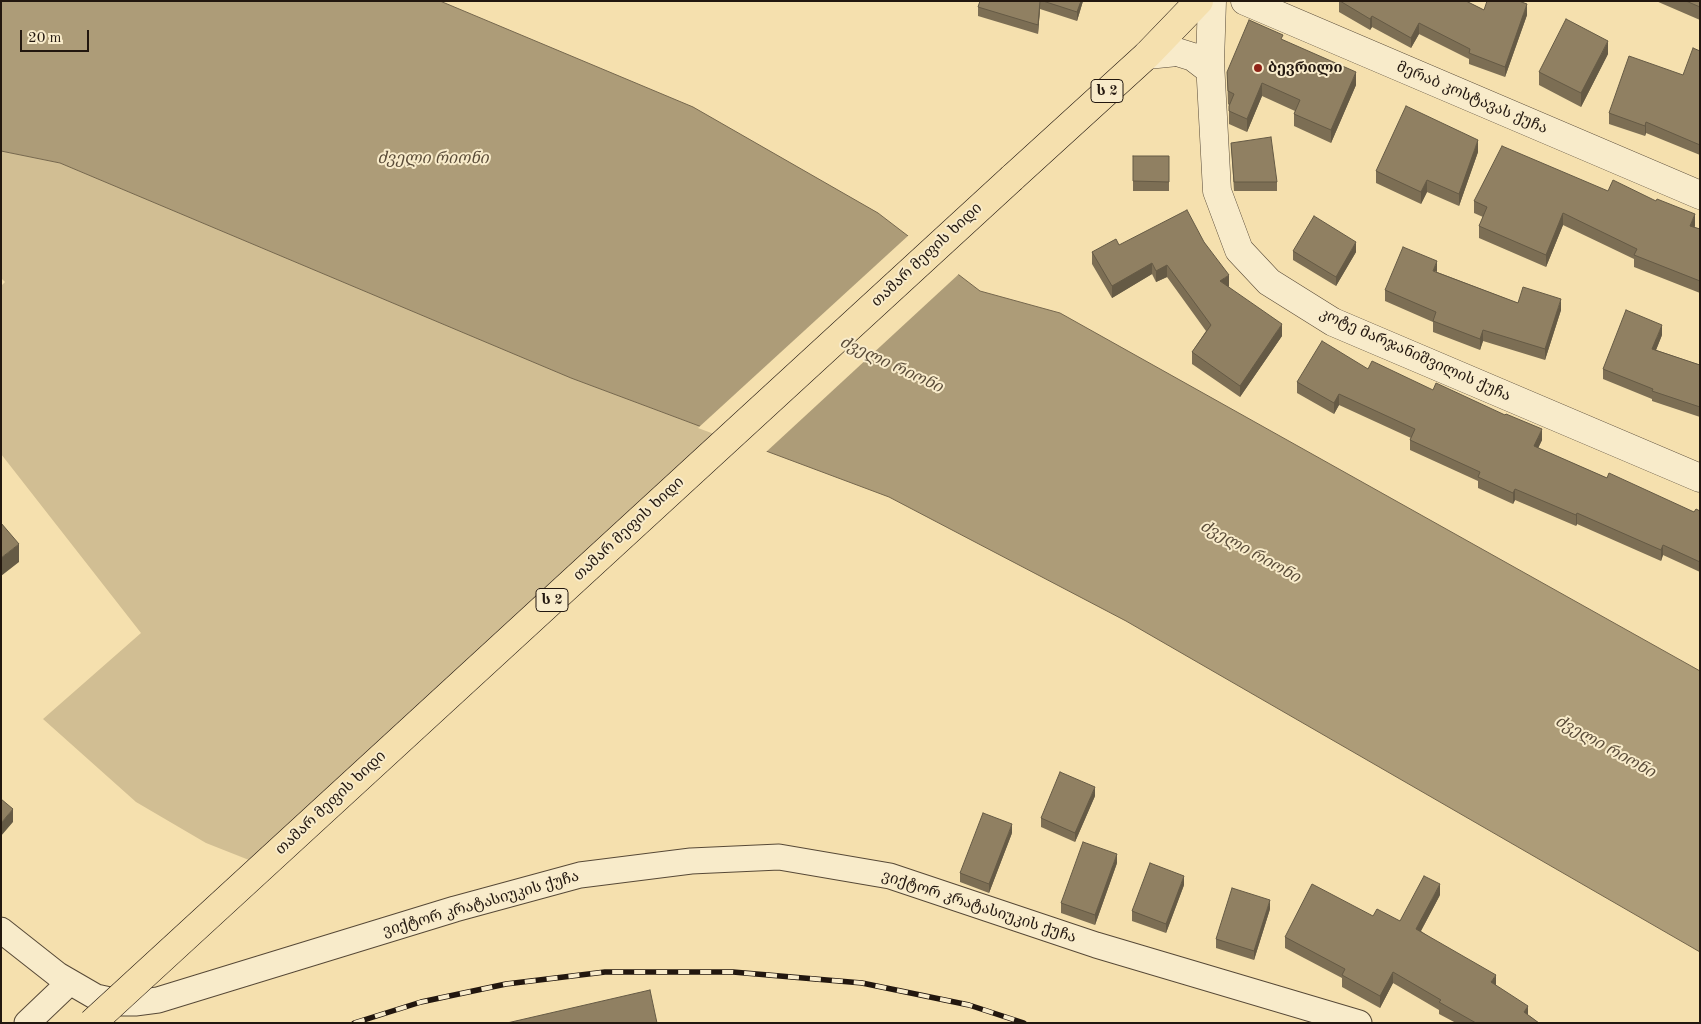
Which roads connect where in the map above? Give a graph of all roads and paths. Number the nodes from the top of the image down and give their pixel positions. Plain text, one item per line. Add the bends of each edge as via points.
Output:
1 (1199, 1) edge
2 (1212, 1) edge
3 (1245, 1) edge
4 (1147, 55) junction
5 (1210, 70) junction
6 (1700, 195) edge
7 (1700, 478) edge
8 (1, 930) edge
9 (70, 982) junction
10 (27, 1023) edge
11 (92, 1023) edge
12 (1359, 1023) edge

1 - 4 highway, ს 2
2 - 5 street, კოტე მარჯანიშვილის ქუჩა
3 - 6 street, მერაბ კოსტავას ქუჩა
4 - 5 street via 1177,52 1192,57
4 - 11 highway, თამარ მეფის ხიდი / ს 2, bridge
5 - 7 street, კოტე მარჯანიშვილის ქუჩა via 1217,191 1239,250 1269,282 1333,322
8 - 9 street, ვიქტორ კრატასიუკის ქუჩა
9 - 10 street
9 - 12 street, ვიქტორ კრატასიუკის ქუჩა via 96,997 123,1003 158,1000 455,909 580,875 691,861 779,857 890,876 1096,945

